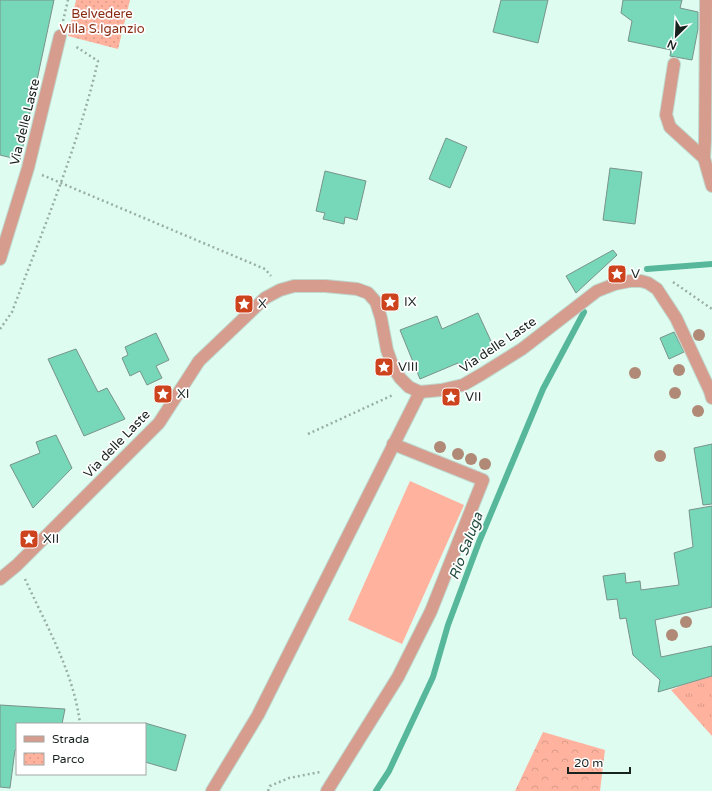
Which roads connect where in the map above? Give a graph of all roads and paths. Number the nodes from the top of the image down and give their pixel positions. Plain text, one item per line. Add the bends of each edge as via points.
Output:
1 (68, 0) edge
2 (706, 0) edge
3 (60, 36) junction
4 (674, 64) dead end
5 (704, 158) junction
6 (40, 174) dead end
7 (61, 183) junction
8 (712, 186) edge
9 (0, 259) edge
10 (669, 279) dead end
11 (280, 290) junction
12 (712, 309) edge
13 (0, 329) edge
14 (420, 392) junction
15 (385, 398) dead end
16 (712, 398) edge
17 (308, 434) dead end
18 (395, 441) junction
19 (17, 565) junction
20 (0, 579) edge
21 (80, 723) edge
22 (340, 771) junction
23 (212, 791) edge
24 (268, 791) edge
25 (327, 791) edge

1 - 3 path
2 - 5 street
3 - 7 path via 98,61 90,96
3 - 9 street, Via delle Laste via 28,168
4 - 5 street via 666,115 670,127
5 - 8 street
6 - 7 path
7 - 11 path via 265,269
7 - 13 path via 12,312
10 - 12 path
11 - 14 street, Via delle Laste via 294,286 325,286 357,289 368,293 376,302 393,367 409,387
11 - 19 street, Via delle Laste via 265,298 199,361 160,423
14 - 16 street, Via delle Laste via 463,385 522,349 596,291 615,284 640,281 657,289 676,318
14 - 18 street
15 - 17 path
18 - 22 street via 483,480 431,611 398,677
18 - 23 street via 258,715
19 - 20 street, Via delle Laste
19 - 21 path via 62,660 78,704
22 - 24 path via 318,772 289,778 270,786
22 - 25 street

